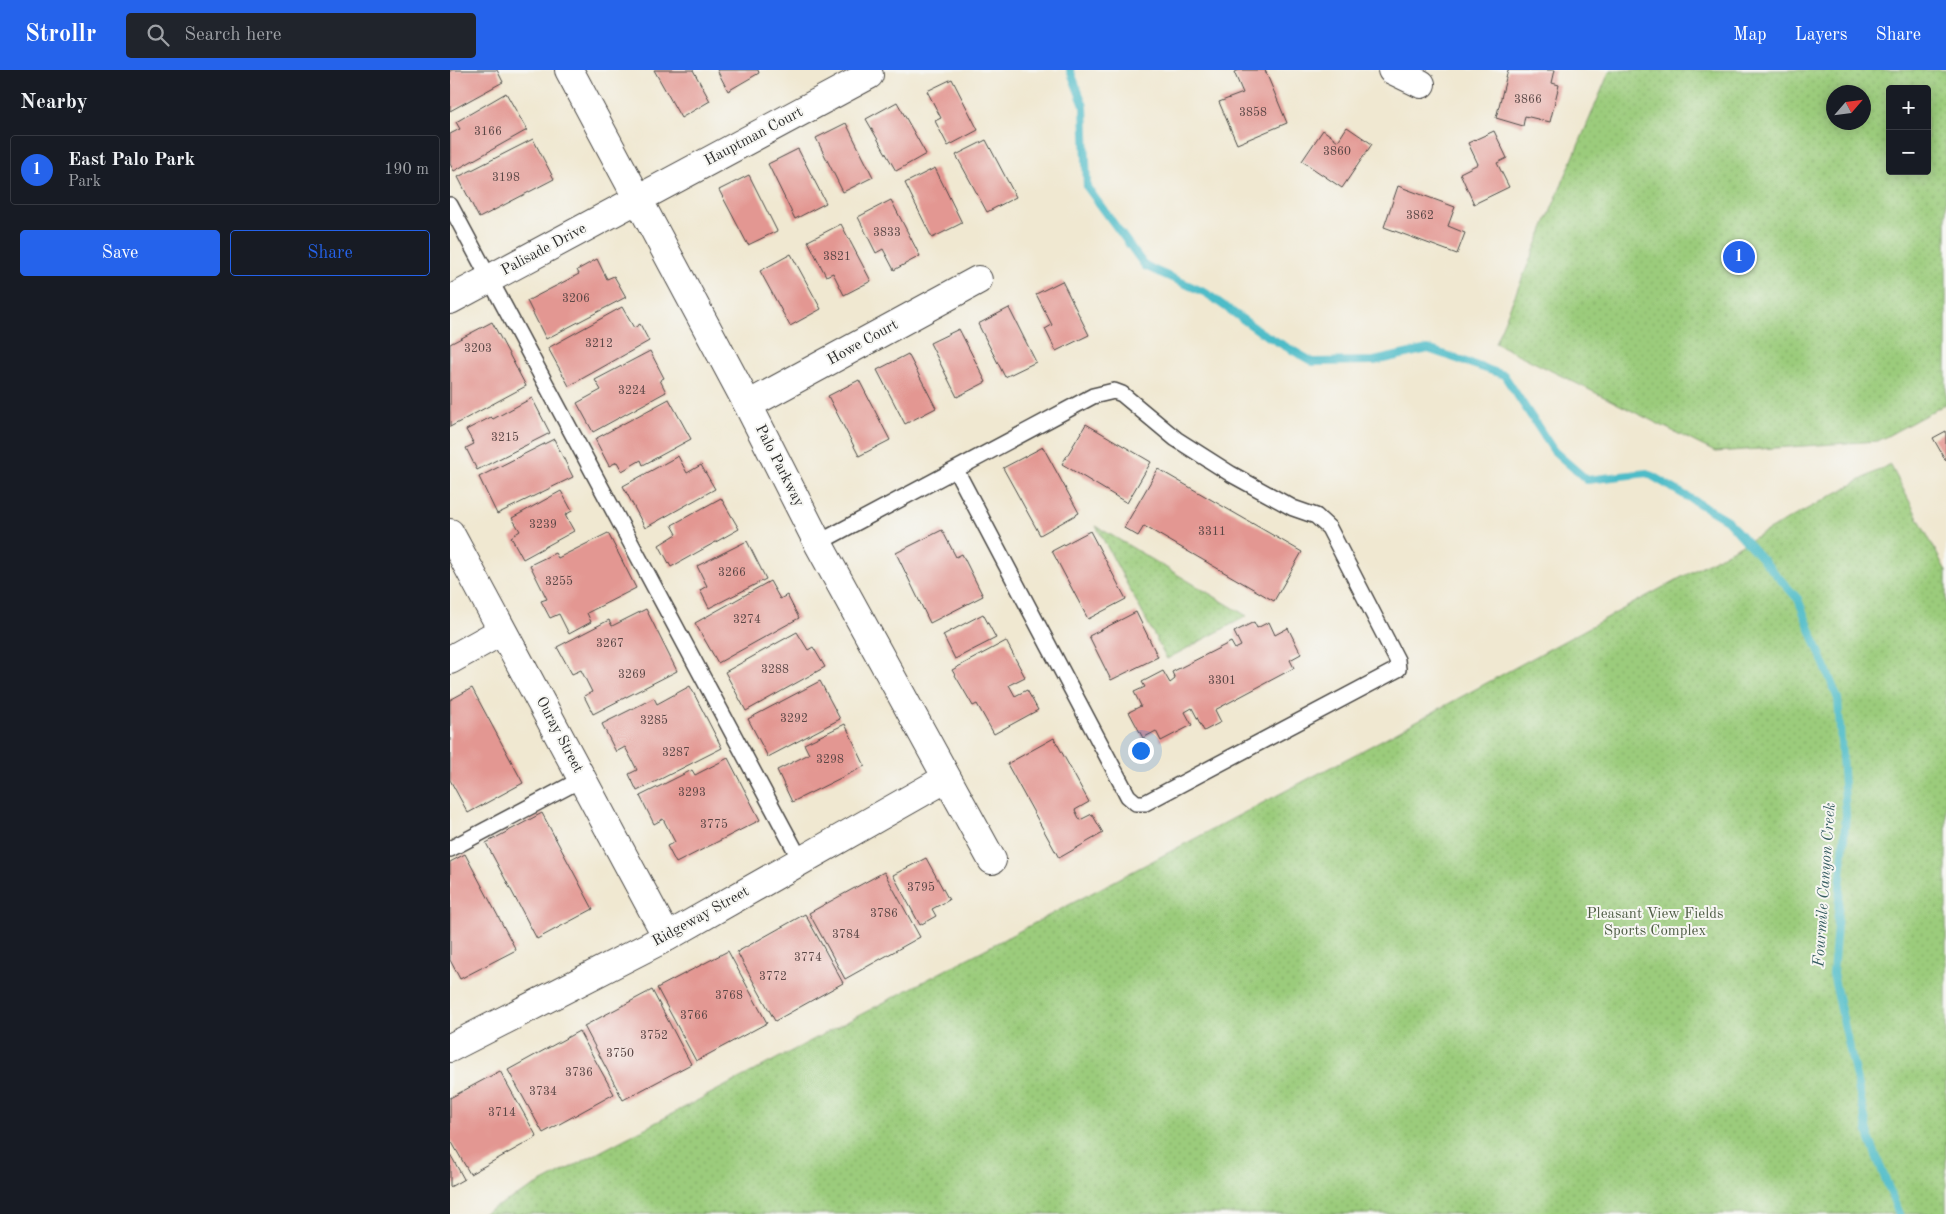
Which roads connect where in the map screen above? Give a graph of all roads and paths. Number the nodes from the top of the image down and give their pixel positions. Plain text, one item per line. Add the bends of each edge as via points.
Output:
1 (569, 70) edge
2 (1392, 70) edge
3 (869, 75) dead end
4 (1421, 84) dead end
5 (638, 199) junction
6 (450, 205) edge
7 (490, 279) junction
8 (978, 280) dead end
9 (450, 300) edge
10 (748, 404) junction
11 (956, 470) junction
12 (450, 533) edge
13 (818, 543) junction
14 (502, 631) junction
15 (450, 660) edge
16 (947, 778) junction
17 (582, 779) junction
18 (450, 849) edge
19 (992, 860) dead end
20 (801, 861) junction
21 (667, 936) junction
22 (450, 1048) edge

1 - 5 street, Palo Parkway
2 - 4 street
3 - 5 street, Hauptman Court
5 - 7 street, Palisade Drive
5 - 10 street, Palo Parkway
6 - 7 lane
7 - 9 street, Palisade Drive
7 - 20 lane
8 - 10 street, Howe Court
10 - 13 street, Palo Parkway
11 - 11 lane via 1093,396 1114,391 1122,394 1176,439 1231,474 1293,508 1316,516 1329,528 1398,660 1398,669 1145,803 1136,803 1128,796
11 - 13 lane
12 - 14 street, Ouray Street
13 - 16 street, Palo Parkway
14 - 15 street
14 - 17 street, Ouray Street
16 - 19 street, Palo Parkway
16 - 20 street, Ridgeway Street
17 - 18 lane
17 - 21 street, Ouray Street
20 - 21 street, Ridgeway Street
21 - 22 street, Ridgeway Street

